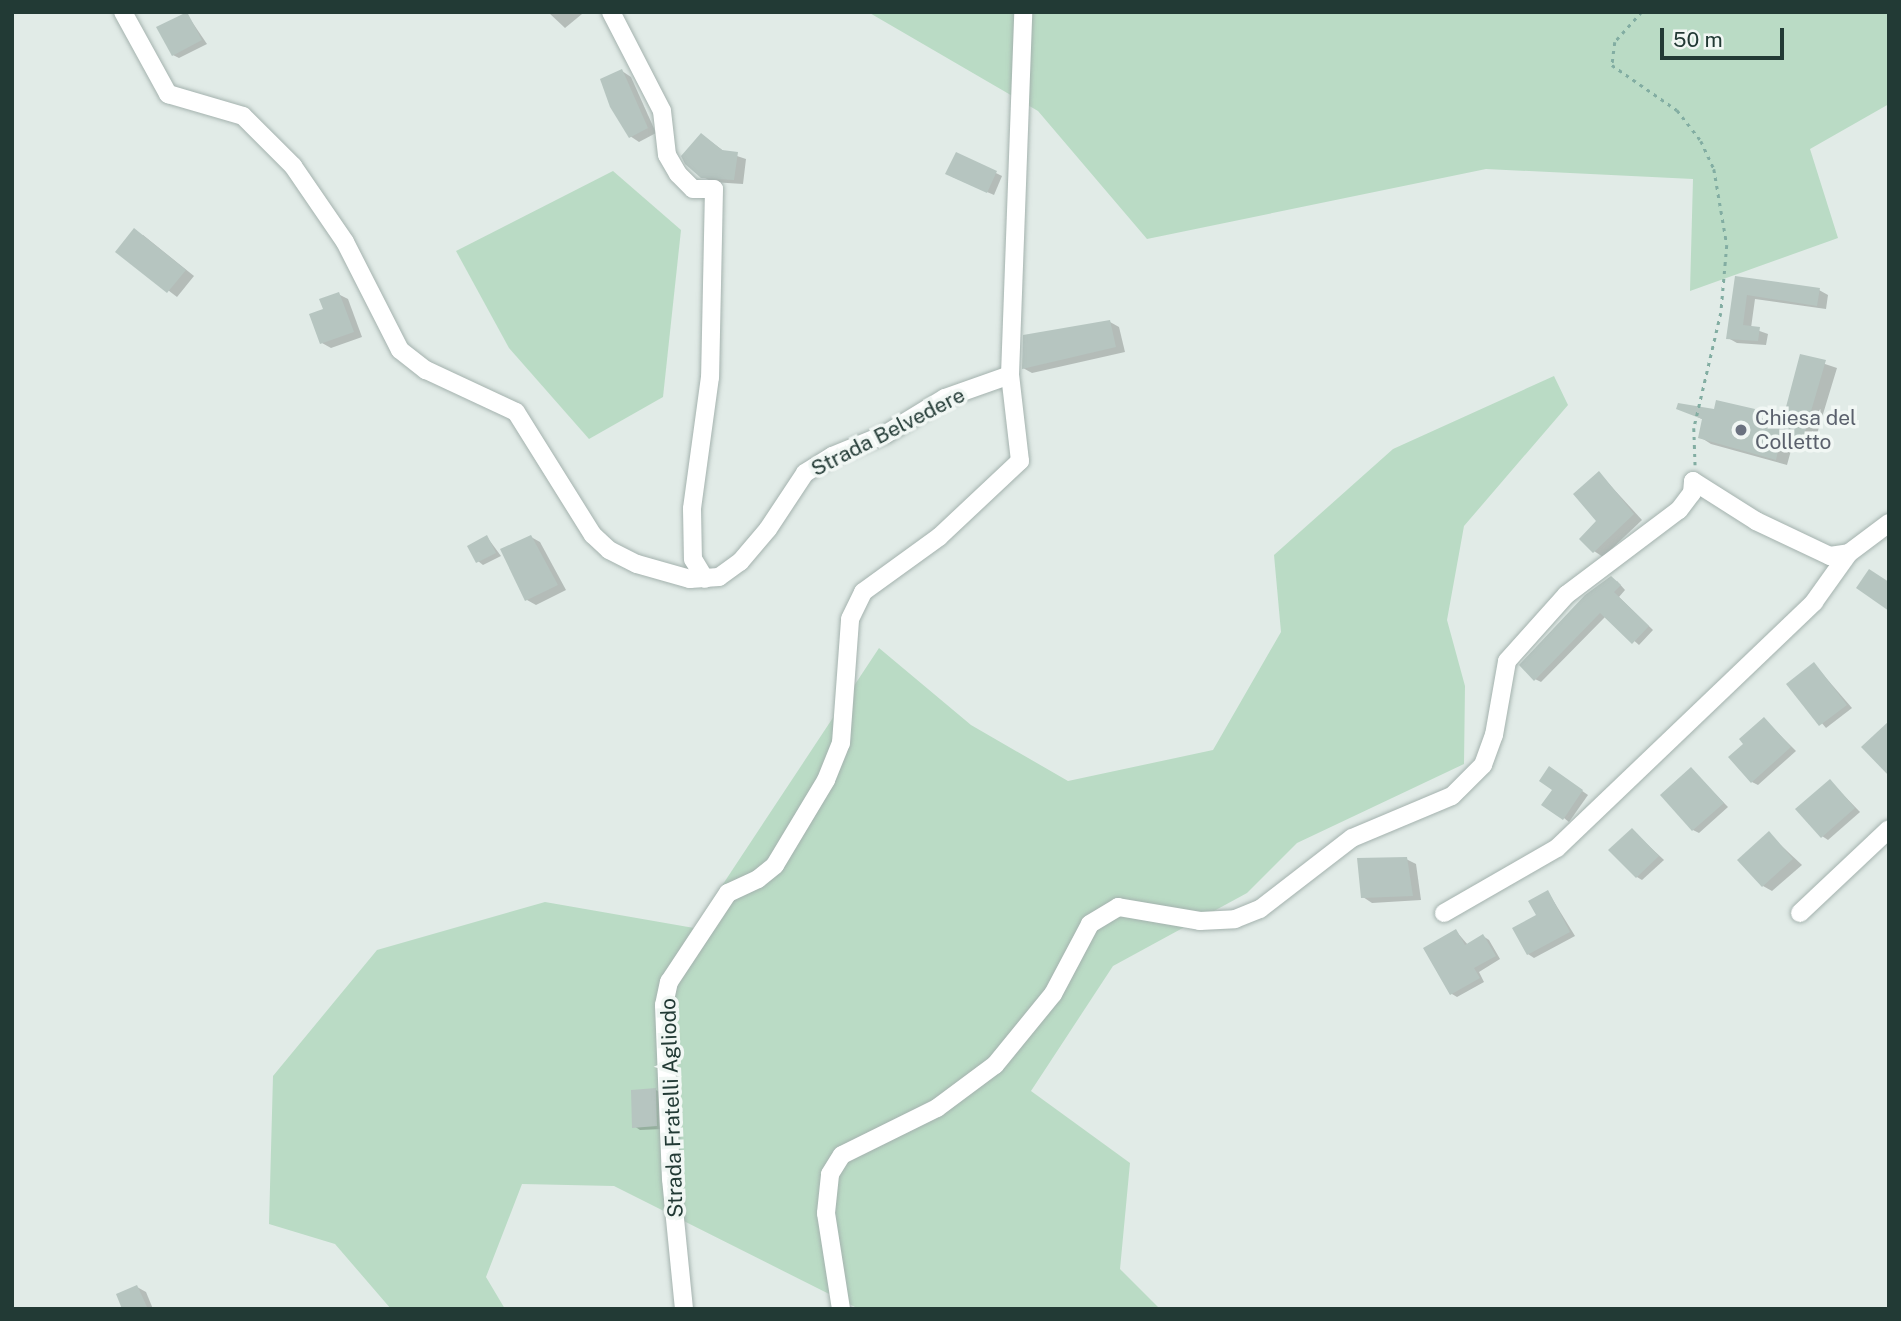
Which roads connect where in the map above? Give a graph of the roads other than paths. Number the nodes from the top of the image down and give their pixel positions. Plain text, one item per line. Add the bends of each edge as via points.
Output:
1 (123, 12) edge
2 (611, 12) edge
3 (1023, 12) edge
4 (1010, 375) junction
5 (1889, 523) edge
6 (1849, 553) junction
7 (705, 579) junction
8 (1889, 830) edge
9 (1800, 913) dead end
10 (1444, 914) dead end
11 (684, 1309) edge
12 (841, 1309) edge

1 - 7 street via 168,94 243,116 293,166 345,242 400,350 426,370 516,412 581,520 609,551 675,576
2 - 7 street via 662,111 667,155 678,174 693,189 714,189 710,377 692,509 693,559
3 - 4 street
4 - 7 street, Strada Belvedere via 945,398 886,434 832,456 805,473 740,562 719,577
4 - 11 street, Strada Fratelli Agliodo via 1020,461 939,537 863,592 850,619 841,743 827,780 775,865 728,893 669,982 664,1005 671,1179
5 - 6 street
6 - 10 street via 1814,602 1557,848
6 - 12 street via 1830,556 1810,549 1692,487 1670,518 1566,595 1507,661 1494,735 1483,765 1452,796 1352,838 1260,909 1235,919 1200,921 1118,907 1107,912 1081,936 1053,994 995,1065 937,1108 842,1155 830,1174 826,1213
8 - 9 street

